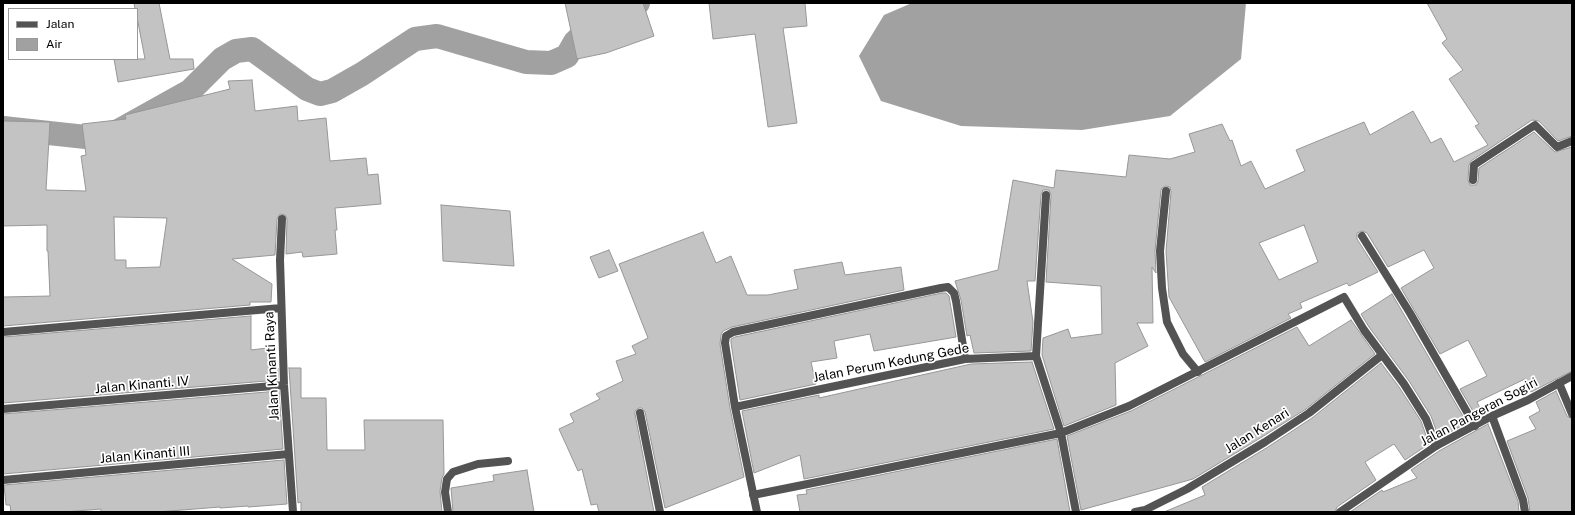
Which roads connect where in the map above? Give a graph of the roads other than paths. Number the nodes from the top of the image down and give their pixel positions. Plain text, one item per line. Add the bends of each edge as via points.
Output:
1 (1572, 141) edge
2 (1473, 180) dead end
3 (1166, 191) dead end
4 (1046, 195) dead end
5 (282, 219) dead end
6 (1362, 236) dead end
7 (281, 308) junction
8 (3, 332) edge
9 (1382, 355) junction
10 (1036, 356) junction
11 (965, 359) junction
12 (1198, 372) junction
13 (1572, 376) edge
14 (1559, 383) junction
15 (284, 384) junction
16 (735, 407) junction
17 (3, 409) edge
18 (640, 413) dead end
19 (1572, 414) edge
20 (1492, 416) junction
21 (1475, 426) junction
22 (1061, 433) junction
23 (1436, 446) junction
24 (289, 454) junction
25 (508, 461) dead end
26 (3, 480) edge
27 (753, 495) junction
28 (293, 512) edge
29 (448, 512) edge
30 (660, 512) edge
31 (756, 512) edge
32 (1076, 512) edge
33 (1135, 512) edge
34 (1340, 512) edge
35 (1525, 512) edge

1 - 2 street via 1557,147 1535,125 1474,165
3 - 12 street via 1160,251 1167,322 1183,354
4 - 10 street
5 - 7 street, Jalan Kinanti Raya
6 - 21 street
7 - 8 street
7 - 15 street, Jalan Kinanti Raya
9 - 12 street via 1344,296
9 - 23 street via 1426,419
9 - 33 street, Jalan Kenari via 1309,413 1265,442 1187,489 1145,510
10 - 11 street, Jalan Perum Kedung Gede
10 - 22 street
11 - 16 street, Jalan Perum Kedung Gede
11 - 16 street via 954,293 948,288 941,288 733,332 726,336
12 - 22 street via 1129,406
13 - 14 street, Jalan Pangeran Sogiri
14 - 19 street
14 - 20 street, Jalan Pangeran Sogiri
15 - 17 street, Jalan Kinanti. IV
15 - 24 street, Jalan Kinanti Raya
16 - 27 street
18 - 30 street
20 - 21 street, Jalan Pangeran Sogiri
20 - 35 street via 1523,500
21 - 23 street, Jalan Pangeran Sogiri
22 - 27 street
22 - 32 street
23 - 34 street, Jalan Pangeran Sogiri
24 - 26 street, Jalan Kinanti III
24 - 28 street, Jalan Kinanti Raya
25 - 29 street via 478,464 453,472 447,480 445,492
27 - 31 street

